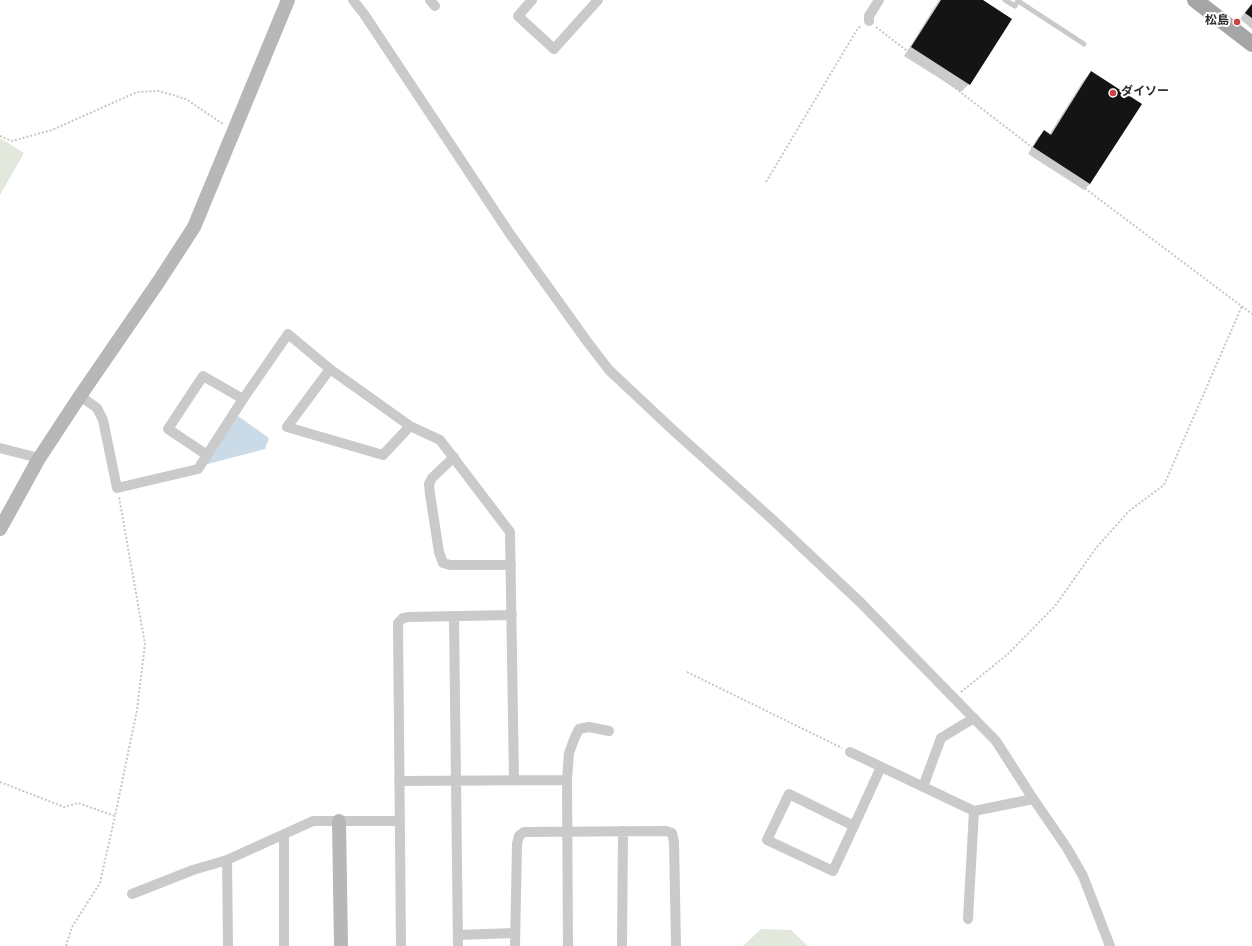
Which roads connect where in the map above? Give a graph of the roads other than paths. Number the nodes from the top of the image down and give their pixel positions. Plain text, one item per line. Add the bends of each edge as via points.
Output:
1 (288, 0) edge
2 (353, 0) edge
3 (532, 0) edge
4 (598, 0) edge
5 (879, 0) edge
6 (1005, 0) edge
7 (1195, 0) edge
8 (869, 21) road end
9 (1084, 44) dead end
10 (1252, 44) edge
11 (330, 369) junction
12 (80, 396) junction
13 (243, 399) junction
14 (410, 426) junction
15 (0, 448) edge
16 (207, 455) junction
17 (454, 457) junction
18 (39, 458) junction
19 (0, 529) edge
20 (511, 565) junction
21 (512, 615) junction
22 (454, 616) junction
23 (974, 718) junction
24 (609, 731) dead end
25 (850, 752) road end
26 (881, 767) junction
27 (514, 780) junction
28 (567, 780) junction
29 (399, 781) junction
30 (456, 781) junction
31 (923, 787) junction
32 (1033, 799) junction
33 (974, 811) junction
34 (339, 821) junction
35 (400, 821) junction
36 (854, 826) junction
37 (623, 831) junction
38 (568, 832) junction
39 (284, 834) junction
40 (227, 860) junction
41 (132, 894) dead end
42 (968, 919) dead end
43 (515, 933) junction
44 (458, 935) junction
45 (228, 946) edge
46 (284, 946) edge
47 (341, 946) edge
48 (401, 946) edge
49 (458, 946) edge
50 (515, 946) edge
51 (568, 946) edge
52 (622, 946) edge
53 (676, 946) edge
54 (1110, 946) edge

1 - 12 street via 194,227
2 - 23 street via 510,234 609,370 856,598
3 - 4 street via 518,16 554,49
5 - 8 street via 869,16
6 - 9 lane via 1015,6 1018,1
7 - 10 main road
11 - 13 street via 288,334
11 - 14 street
11 - 14 street via 287,427 383,455
12 - 16 street via 97,408 103,420 117,488 198,469
12 - 18 street
13 - 16 street
13 - 16 street via 203,376 168,429
14 - 17 street via 440,440
15 - 18 street
17 - 20 street via 510,532
17 - 20 street via 429,484 443,563
18 - 19 street
20 - 21 street
21 - 22 street
21 - 27 street
22 - 29 street via 409,617 398,623
22 - 30 street
23 - 31 street via 941,738
23 - 32 street via 996,741
24 - 28 street via 589,727 579,729 569,753
25 - 26 street
26 - 31 street
26 - 36 street
27 - 28 street
27 - 30 street
28 - 38 street
29 - 30 street
29 - 35 street
30 - 44 street
31 - 33 street
32 - 33 street
32 - 54 street via 1083,876
33 - 42 street
34 - 35 street
34 - 39 street via 313,821
34 - 47 street
35 - 48 street
36 - 36 street via 833,871 767,840 789,794
37 - 38 street
37 - 52 street
37 - 53 street via 666,830 672,833
38 - 43 street via 524,832 519,836
38 - 51 street
39 - 40 street
39 - 46 street
40 - 41 street via 193,870
40 - 45 street
43 - 44 street
43 - 50 street
44 - 49 street

